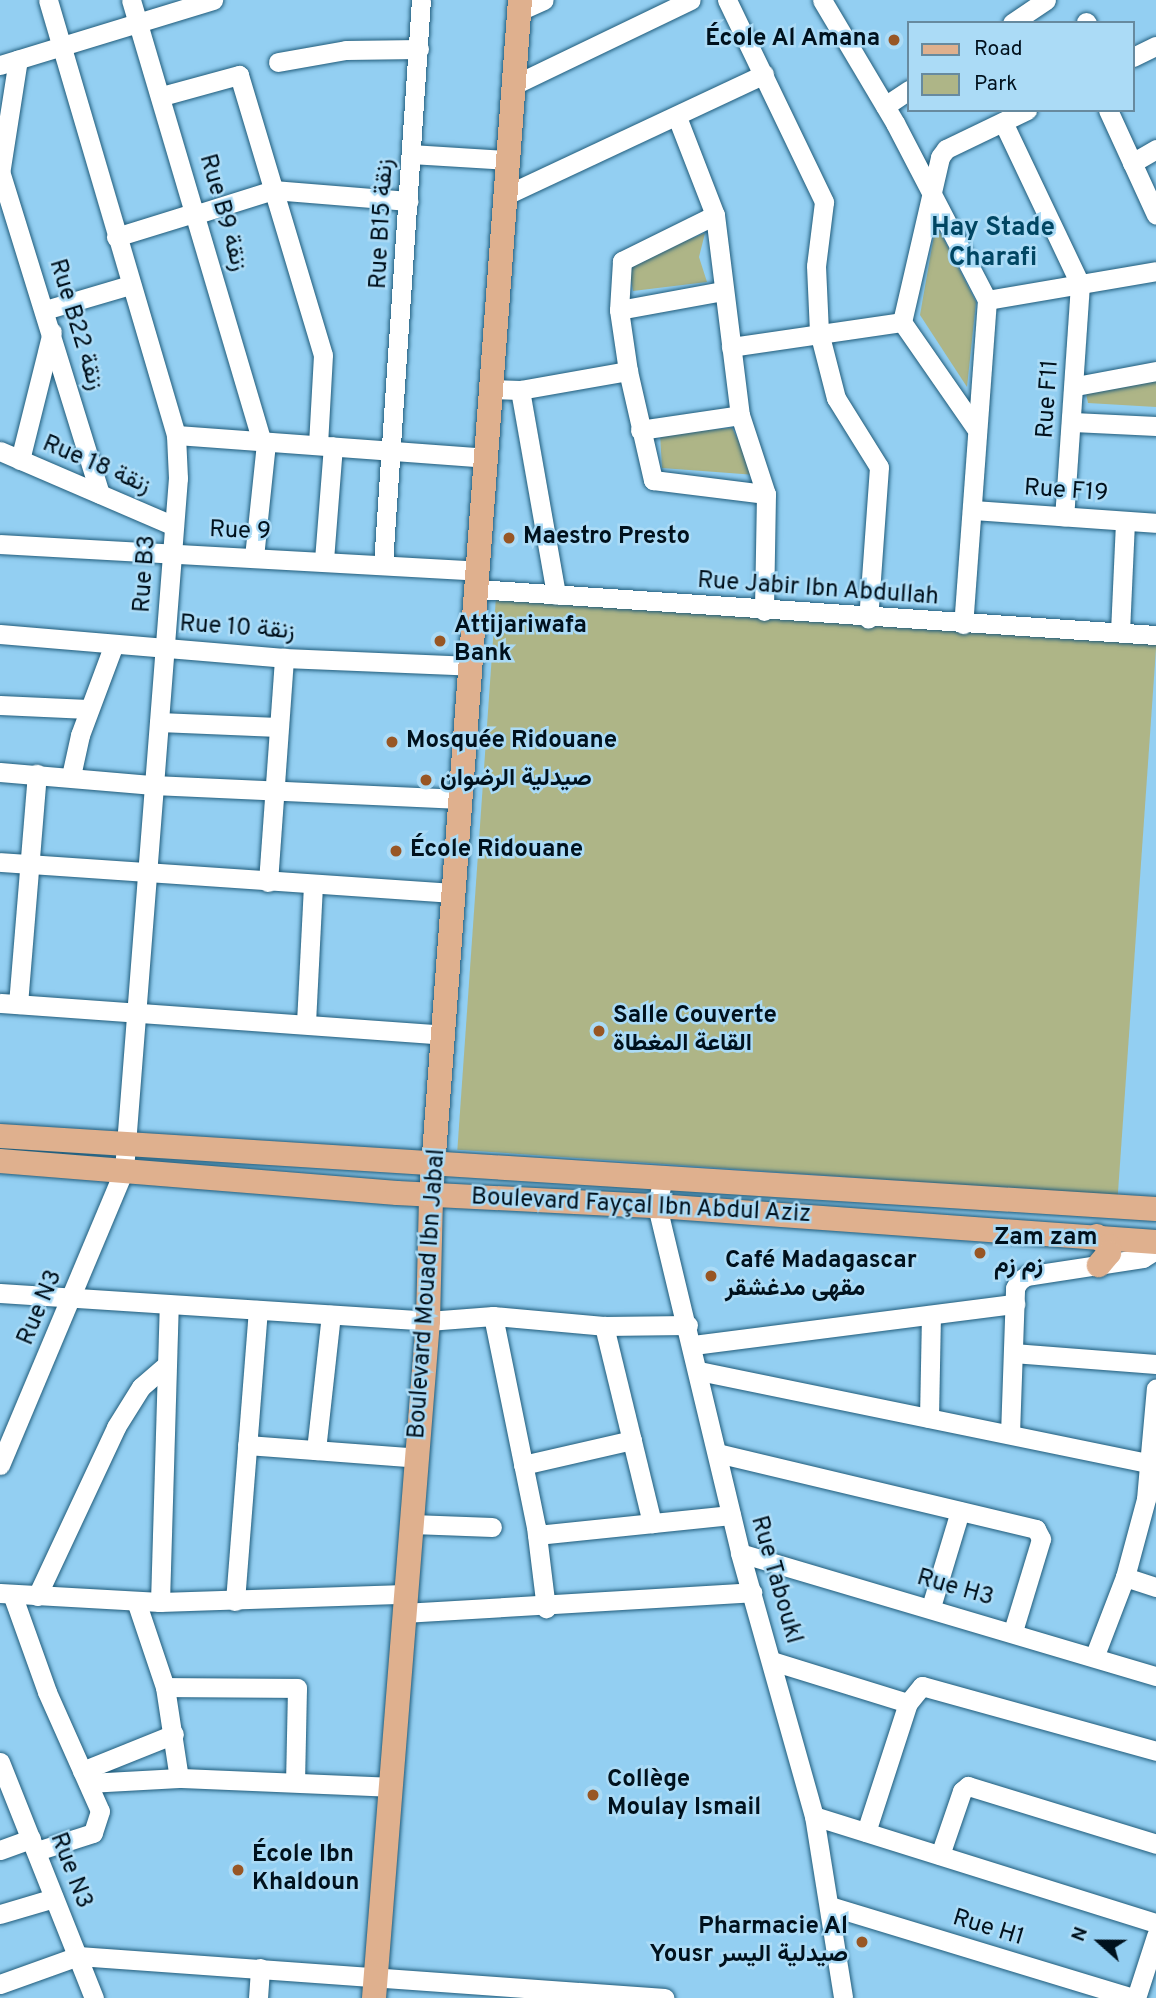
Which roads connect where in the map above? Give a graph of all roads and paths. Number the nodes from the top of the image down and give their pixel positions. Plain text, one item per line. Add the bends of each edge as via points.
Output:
1 (48, 0) edge
2 (131, 0) edge
3 (210, 0) edge
4 (421, 0) edge
5 (544, 0) edge
6 (691, 0) edge
7 (727, 0) edge
8 (822, 0) edge
9 (1046, 0) edge
10 (520, 5) edge
11 (1015, 21) edge
12 (138, 24) junction
13 (62, 46) junction
14 (1156, 46) edge
15 (419, 49) junction
16 (1135, 56) edge
17 (9, 62) edge
18 (278, 62) dead end
19 (764, 74) junction
20 (514, 85) junction
21 (908, 91) edge
22 (162, 96) junction
23 (885, 106) junction
24 (1023, 112) edge
25 (1109, 112) edge
26 (677, 117) junction
27 (1003, 122) junction
28 (1156, 149) edge
29 (412, 155) junction
30 (508, 160) junction
31 (1132, 163) junction
32 (0, 173) edge
33 (930, 189) junction
34 (273, 190) junction
35 (506, 195) junction
36 (409, 201) junction
37 (197, 213) junction
38 (715, 215) junction
39 (1156, 215) edge
40 (116, 237) junction
41 (1156, 271) edge
42 (1080, 284) junction
43 (130, 285) junction
44 (723, 291) junction
45 (987, 300) junction
46 (45, 310) junction
47 (619, 310) junction
48 (902, 322) junction
49 (52, 332) junction
50 (819, 332) junction
51 (731, 347) junction
52 (628, 371) junction
53 (1156, 371) edge
54 (1076, 386) junction
55 (491, 389) junction
56 (520, 390) junction
57 (740, 415) junction
58 (1073, 422) junction
59 (1156, 426) edge
60 (975, 427) junction
61 (640, 430) junction
62 (176, 435) junction
63 (264, 442) junction
64 (325, 445) junction
65 (392, 450) junction
66 (0, 452) edge
67 (486, 458) junction
68 (20, 460) junction
69 (100, 494) junction
70 (766, 494) junction
71 (972, 510) junction
72 (1064, 516) junction
73 (1125, 521) junction
74 (1156, 523) edge
75 (174, 526) junction
76 (0, 544) edge
77 (171, 553) junction
78 (254, 556) junction
79 (324, 560) junction
80 (383, 564) junction
81 (477, 580) junction
82 (556, 595) junction
83 (764, 611) junction
84 (868, 618) junction
85 (963, 624) junction
86 (1120, 632) junction
87 (0, 634) edge
88 (1156, 635) edge
89 (114, 644) junction
90 (164, 649) junction
91 (284, 658) junction
92 (472, 666) junction
93 (0, 705) edge
94 (88, 709) junction
95 (159, 722) junction
96 (278, 727) junction
97 (0, 772) edge
98 (37, 774) junction
99 (71, 776) junction
100 (153, 785) junction
101 (274, 791) junction
102 (461, 799) junction
103 (0, 862) edge
104 (30, 865) junction
105 (146, 875) junction
106 (268, 882) junction
107 (313, 885) junction
108 (455, 893) junction
109 (9, 1004) edge
110 (136, 1013) junction
111 (306, 1023) junction
112 (445, 1035) junction
113 (0, 1136) edge
114 (127, 1144) junction
115 (0, 1161) edge
116 (436, 1165) junction
117 (124, 1170) junction
118 (663, 1176) junction
119 (431, 1195) junction
120 (657, 1206) junction
121 (1156, 1209) edge
122 (1097, 1236) junction
123 (1156, 1242) edge
124 (1156, 1250) edge
125 (1100, 1265) junction
126 (0, 1293) edge
127 (73, 1298) junction
128 (1015, 1304) junction
129 (169, 1306) junction
130 (258, 1310) junction
131 (331, 1315) junction
132 (931, 1315) junction
133 (493, 1316) junction
134 (428, 1321) junction
135 (688, 1325) junction
136 (604, 1326) junction
137 (693, 1345) junction
138 (1013, 1353) junction
139 (1156, 1364) edge
140 (166, 1366) junction
141 (699, 1371) junction
142 (1156, 1388) edge
143 (929, 1418) junction
144 (1010, 1434) junction
145 (632, 1440) junction
146 (247, 1445) junction
147 (316, 1450) junction
148 (717, 1454) junction
149 (418, 1458) junction
150 (1149, 1463) junction
151 (0, 1465) edge
152 (523, 1465) junction
153 (1151, 1501) edge
154 (960, 1511) junction
155 (731, 1514) junction
156 (652, 1523) junction
157 (412, 1524) junction
158 (492, 1527) dead end
159 (537, 1535) junction
160 (740, 1553) junction
161 (1125, 1577) junction
162 (1156, 1587) edge
163 (752, 1592) junction
164 (6, 1593) edge
165 (37, 1596) junction
166 (136, 1601) junction
167 (235, 1601) junction
168 (160, 1602) junction
169 (404, 1604) junction
170 (931, 1607) junction
171 (546, 1608) junction
172 (1013, 1631) junction
173 (1095, 1656) junction
174 (772, 1661) junction
175 (1156, 1676) edge
176 (164, 1687) junction
177 (908, 1703) junction
178 (174, 1734) junction
179 (1156, 1751) edge
180 (0, 1762) edge
181 (85, 1777) junction
182 (179, 1778) junction
183 (295, 1782) junction
184 (391, 1787) junction
185 (814, 1816) junction
186 (866, 1832) junction
187 (1156, 1844) edge
188 (34, 1845) junction
189 (0, 1850) edge
190 (940, 1855) junction
191 (54, 1898) junction
192 (830, 1906) junction
193 (0, 1914) edge
194 (1156, 1923) edge
195 (1156, 1936) edge
196 (78, 1956) junction
197 (260, 1968) junction
198 (0, 1984) edge
199 (375, 1987) edge
200 (540, 1993) edge
201 (847, 1996) edge
202 (94, 1998) edge
203 (258, 1998) edge
204 (664, 1998) edge
205 (1134, 1998) edge

1 - 13 street, Rue B3
2 - 12 street, Rue B9 زنقة
3 - 12 street
4 - 15 street, Rue B15 زنقة
5 - 10 street
6 - 20 street
7 - 19 street
8 - 23 street
9 - 11 street
10 - 20 main road, Boulevard Mouad Ibn Jabal
12 - 13 street
12 - 22 street, Rue B9 زنقة
13 - 17 street
13 - 40 street, Rue B3
14 - 16 street
15 - 18 street via 346,50
15 - 29 street, Rue B15 زنقة
17 - 32 street
19 - 26 street
19 - 50 street via 824,202 816,266
20 - 30 main road, Boulevard Mouad Ibn Jabal
21 - 23 street
22 - 34 street via 239,75
22 - 37 street, Rue B9 زنقة
23 - 33 street
24 - 27 street
25 - 31 street
26 - 35 street
26 - 38 street
27 - 33 street via 946,149
27 - 42 street
28 - 31 street
29 - 30 street
29 - 36 street, Rue B15 زنقة
30 - 35 main road, Boulevard Mouad Ibn Jabal
31 - 39 street
32 - 46 street, Rue B22 زنقة
33 - 45 street
33 - 48 street
34 - 36 street
34 - 37 street
34 - 64 street via 323,355
35 - 55 main road, Boulevard Mouad Ibn Jabal
36 - 65 street, Rue B15 زنقة
37 - 40 street
37 - 63 street, Rue B9 زنقة
38 - 44 street
38 - 47 street via 624,258
40 - 43 street, Rue B3
41 - 42 street
42 - 45 street
42 - 54 street, Rue F11
43 - 46 street
43 - 62 street, Rue B3
44 - 47 street
44 - 51 street
45 - 60 street
46 - 49 street, Rue B22 زنقة
47 - 52 street
48 - 50 street
48 - 60 street
49 - 68 street
49 - 69 street, Rue B22 زنقة
50 - 51 street
50 - 84 street via 836,398 879,467
51 - 57 street
52 - 56 street
52 - 61 street
53 - 54 street
54 - 58 street, Rue F11
55 - 56 street
55 - 67 main road, Boulevard Mouad Ibn Jabal
56 - 82 street
57 - 61 street
57 - 70 street
58 - 59 street
58 - 72 street, Rue F11
60 - 71 street
61 - 70 street via 653,480
62 - 63 street
62 - 75 street, Rue B3
63 - 64 street
63 - 78 street
64 - 65 street
64 - 79 street
65 - 67 street
65 - 80 street, Rue B15 زنقة
66 - 68 street, Rue 18 زنقة
67 - 81 main road, Boulevard Mouad Ibn Jabal
68 - 69 street, Rue 18 زنقة
69 - 75 street, Rue 18 زنقة
70 - 83 street
71 - 72 street, Rue F19
71 - 85 street
72 - 73 street, Rue F19
73 - 74 street, Rue F19
73 - 86 street
75 - 77 street, Rue B3
76 - 77 street, Rue 9
77 - 78 street, Rue 9
77 - 90 street, Rue B3
78 - 79 street, Rue 9
79 - 80 street, Rue 9
80 - 81 street, Rue 9
81 - 82 street, Rue Jabir Ibn Abdullah
81 - 92 main road, Boulevard Mouad Ibn Jabal
82 - 83 street, Rue Jabir Ibn Abdullah
83 - 84 street, Rue Jabir Ibn Abdullah
84 - 85 street, Rue Jabir Ibn Abdullah
85 - 86 street, Rue Jabir Ibn Abdullah
86 - 88 street, Rue Jabir Ibn Abdullah
87 - 89 street, Rue 10 زنقة
89 - 90 street, Rue 10 زنقة
89 - 94 street
90 - 91 street, Rue 10 زنقة
90 - 95 street, Rue B3
91 - 92 street, Rue 10 زنقة
91 - 96 street
92 - 102 main road, Boulevard Mouad Ibn Jabal
93 - 94 street
94 - 99 street
95 - 96 street
95 - 100 street, Rue B3
96 - 101 street
97 - 98 street
98 - 99 street
98 - 104 street
99 - 100 street
100 - 101 street
100 - 105 street, Rue B3
101 - 102 street
101 - 106 street
102 - 108 main road, Boulevard Mouad Ibn Jabal
103 - 104 street
104 - 105 street
104 - 109 street
105 - 106 street
105 - 110 street, Rue B3
106 - 107 street
107 - 108 street
107 - 111 street
108 - 112 main road, Boulevard Mouad Ibn Jabal
109 - 110 street
110 - 111 street
110 - 114 street, Rue B3
111 - 112 street
112 - 116 main road, Boulevard Mouad Ibn Jabal
113 - 114 main road, Boulevard Fayçal Ibn Abdul Aziz
114 - 116 main road, Boulevard Fayçal Ibn Abdul Aziz
114 - 117 street, Rue B3
115 - 117 main road, Boulevard Fayçal Ibn Abdul Aziz
116 - 118 main road, Boulevard Fayçal Ibn Abdul Aziz
116 - 119 main road, Boulevard Mouad Ibn Jabal
117 - 119 main road, Boulevard Fayçal Ibn Abdul Aziz
117 - 127 street, Rue N3
118 - 120 street, Rue Taboukl
118 - 121 main road, Boulevard Fayçal Ibn Abdul Aziz
119 - 120 main road, Boulevard Fayçal Ibn Abdul Aziz
119 - 134 main road, Boulevard Mouad Ibn Jabal
120 - 122 main road, Boulevard Fayçal Ibn Abdul Aziz
120 - 135 street, Rue Taboukl
122 - 123 main road, Boulevard Fayçal Ibn Abdul Aziz
122 - 125 main road via 1109,1246
124 - 125 street via 1143,1258
125 - 128 street via 1026,1276 1015,1288
126 - 127 street
127 - 129 street
127 - 151 street, Rue N3
128 - 132 street
128 - 138 street
129 - 130 street
129 - 140 street
130 - 131 street
130 - 146 street
131 - 134 street
131 - 147 street
132 - 137 street
132 - 143 street
133 - 134 street
133 - 136 street
133 - 152 street
134 - 149 main road, Boulevard Mouad Ibn Jabal
135 - 136 street
135 - 137 street, Rue Taboukl
136 - 145 street
137 - 141 street, Rue Taboukl
138 - 139 street
138 - 144 street
140 - 165 street via 152,1374 122,1416
140 - 168 street
141 - 143 street
141 - 148 street, Rue Taboukl
142 - 150 street
143 - 144 street
144 - 150 street
145 - 152 street
145 - 156 street
146 - 147 street
146 - 167 street
147 - 149 street
148 - 154 street
148 - 155 street, Rue Taboukl
149 - 157 main road, Boulevard Mouad Ibn Jabal
150 - 153 street
152 - 159 street
153 - 161 street
154 - 170 street
154 - 172 street via 1030,1525 1041,1533
155 - 156 street
155 - 160 street, Rue Taboukl
156 - 159 street
157 - 158 street
157 - 169 main road, Boulevard Mouad Ibn Jabal
159 - 171 street
160 - 163 street, Rue Taboukl
160 - 170 street, Rue H3
161 - 162 street
161 - 173 street
163 - 171 street
163 - 174 street, Rue Taboukl
164 - 165 street
164 - 181 street
165 - 166 street
166 - 168 street
166 - 176 street
167 - 168 street
167 - 169 street
169 - 171 street
169 - 184 main road, Boulevard Mouad Ibn Jabal
170 - 172 street, Rue H3
172 - 173 street, Rue H3
173 - 175 street, Rue H3
174 - 177 street
174 - 185 street, Rue Taboukl
176 - 178 street
176 - 183 street via 297,1688
177 - 179 street via 917,1688 927,1686
177 - 186 street
178 - 181 street
178 - 182 street
180 - 188 street, Rue N3
181 - 182 street
181 - 188 street via 100,1811 93,1833
182 - 183 street
183 - 184 street
184 - 199 main road, Boulevard Mouad Ibn Jabal
185 - 186 street
185 - 192 street, Rue Taboukl
186 - 190 street
187 - 190 street via 968,1786 962,1791
188 - 189 street
188 - 191 street, Rue N3
190 - 194 street
191 - 193 street
191 - 196 street, Rue N3
192 - 201 street, Rue Taboukl
192 - 205 street, Rue H1
195 - 205 street
196 - 197 street
196 - 198 street
196 - 202 street, Rue N3
197 - 199 street
197 - 203 street
199 - 200 street
200 - 204 street

